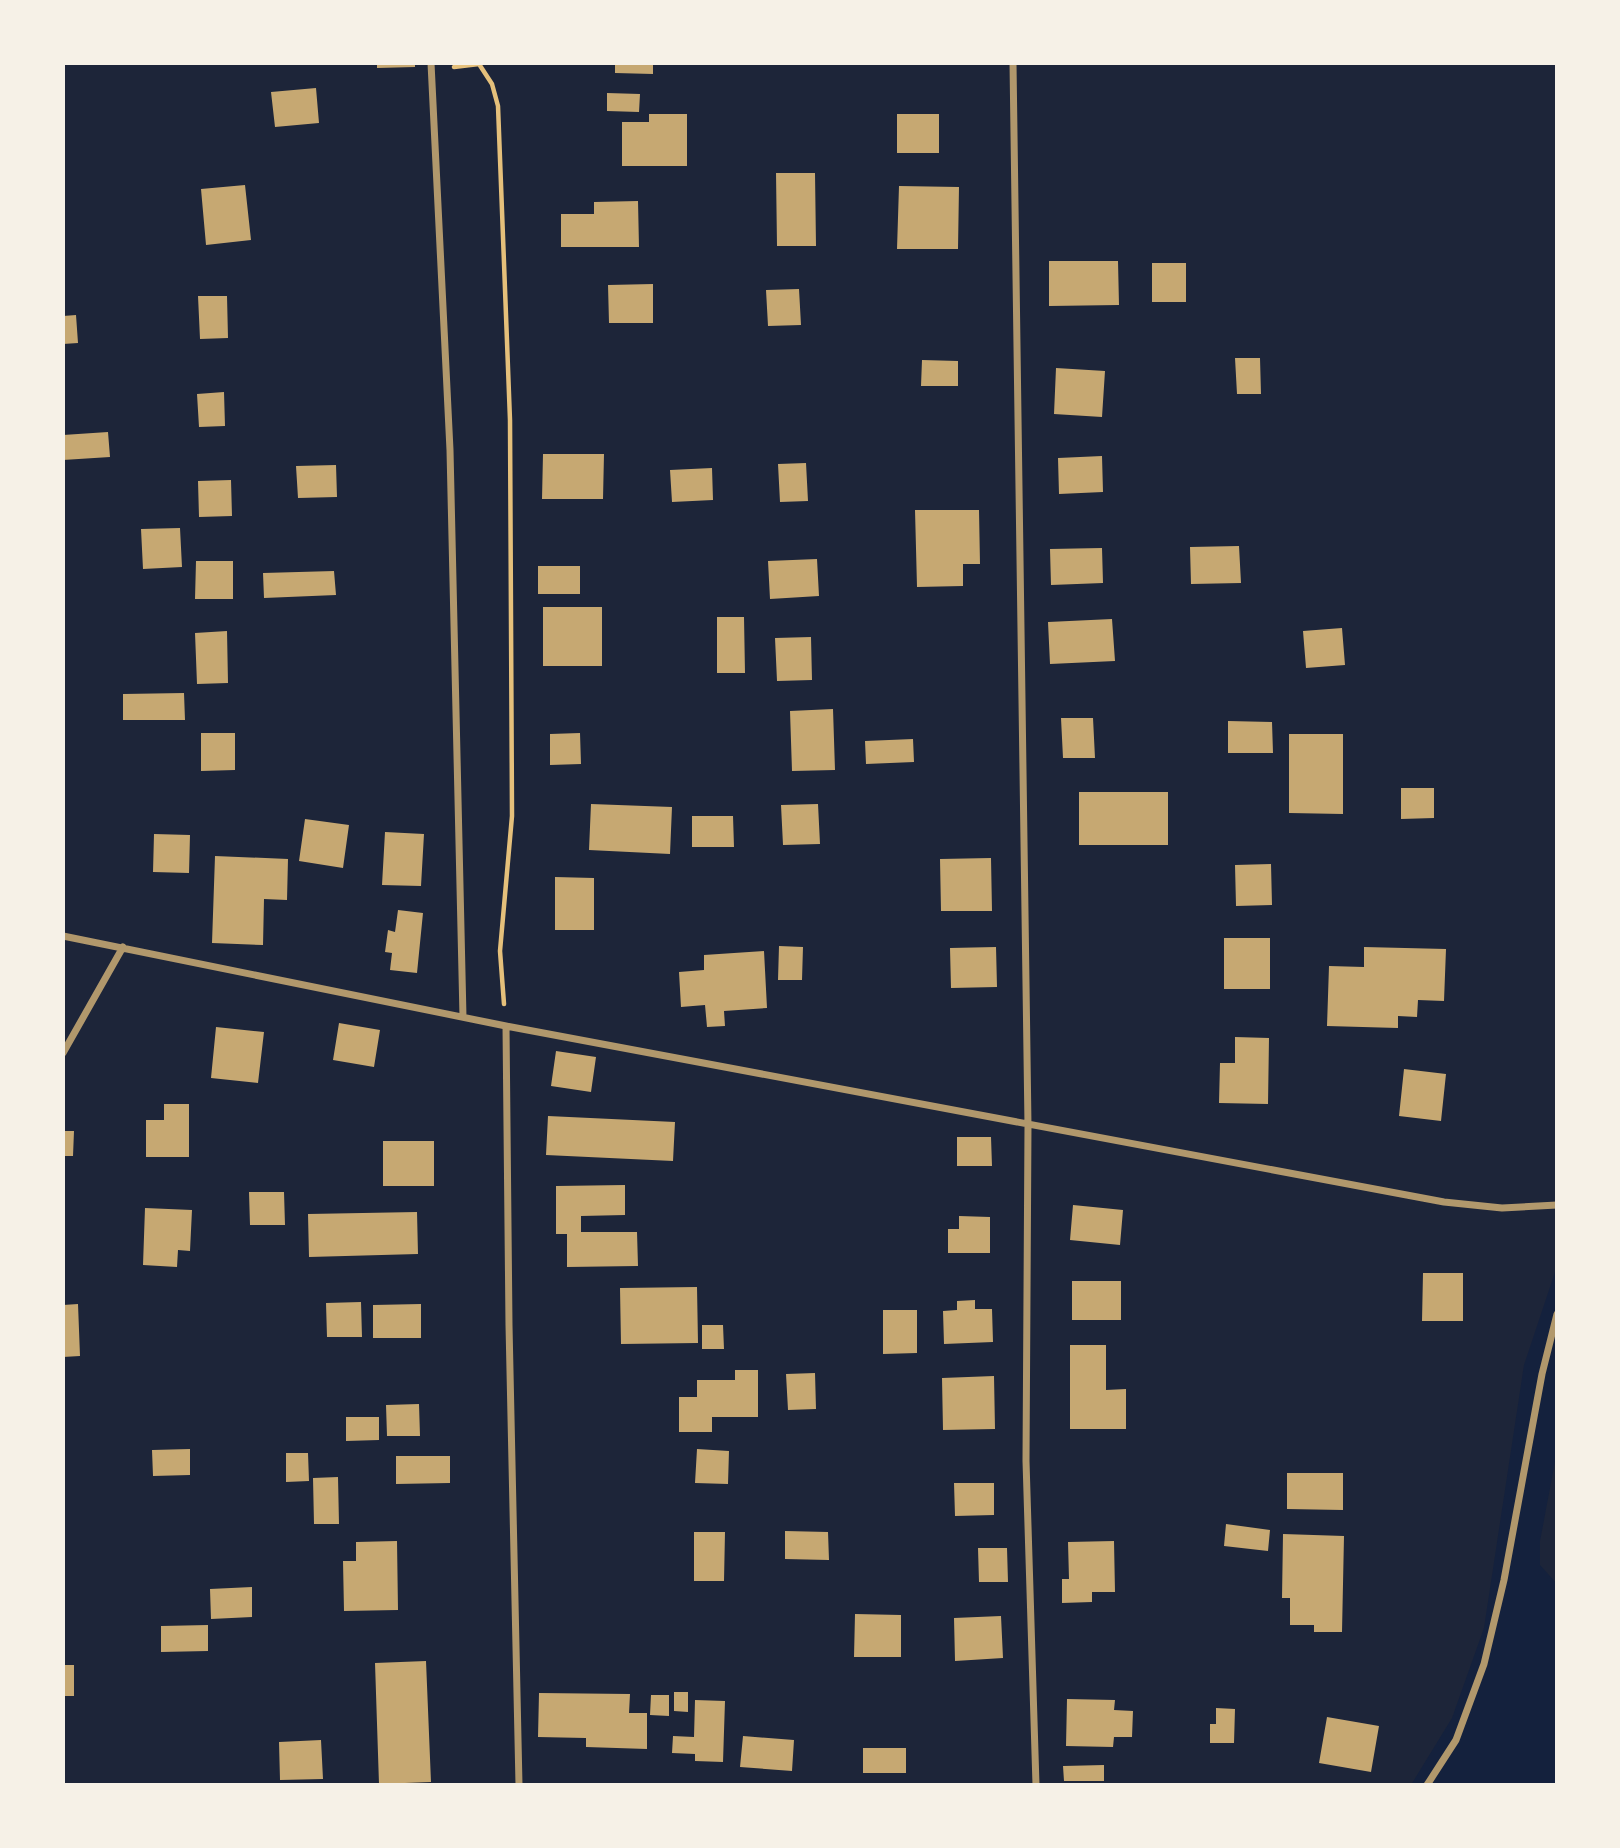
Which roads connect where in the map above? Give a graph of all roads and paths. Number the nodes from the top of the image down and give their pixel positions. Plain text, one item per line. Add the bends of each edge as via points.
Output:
1 (431, 63) edge
2 (1013, 63) edge
3 (479, 64) edge
4 (63, 936) edge
5 (123, 947) junction
6 (463, 1017) junction
7 (506, 1026) junction
8 (63, 1053) edge
9 (1028, 1125) junction
10 (1557, 1205) edge
11 (1557, 1314) edge
12 (519, 1785) edge
13 (1036, 1785) edge
14 (1427, 1785) edge

1 - 6 street via 450,450
2 - 9 street
3 - 7 path via 492,83 498,106 510,420 512,816 499,951
4 - 5 street
5 - 6 street
5 - 8 street
6 - 7 street
7 - 9 street
7 - 12 street
9 - 10 street via 1444,1202 1502,1208
9 - 13 street via 1026,1461
11 - 14 street via 1484,1664 1456,1740

